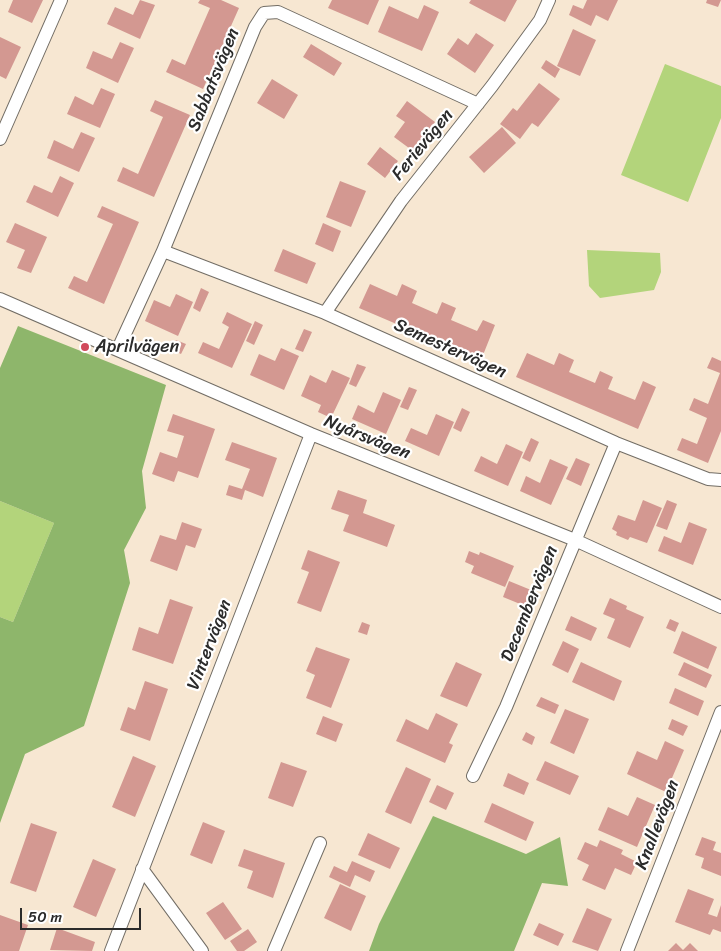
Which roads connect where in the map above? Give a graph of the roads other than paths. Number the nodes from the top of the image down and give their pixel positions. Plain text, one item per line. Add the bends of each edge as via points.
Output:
1 (61, 0) edge
2 (549, 0) edge
3 (478, 104) junction
4 (0, 139) edge
5 (163, 251) junction
6 (0, 300) edge
7 (325, 313) junction
8 (118, 349) junction
9 (311, 434) junction
10 (616, 443) junction
11 (721, 480) edge
12 (575, 540) junction
13 (721, 607) edge
14 (721, 712) edge
15 (473, 776) dead end
16 (320, 843) dead end
17 (142, 869) junction
18 (111, 951) edge
19 (202, 951) edge
20 (274, 951) edge
21 (627, 951) edge

1 - 4 street
2 - 3 street, Ferievägen via 540,20
3 - 5 street, Sabbatsvägen via 278,12 264,13 255,27
3 - 7 street, Ferievägen via 401,201
5 - 7 street, Semestervägen
5 - 8 street, Sabbatsvägen
6 - 8 street, Nyårsvägen
7 - 10 street, Semestervägen
8 - 9 street, Nyårsvägen
9 - 12 street, Nyårsvägen
9 - 17 street, Vintervägen
10 - 11 street, Semestervägen via 708,479
10 - 12 street, Decembervägen
12 - 13 street, Nyårsvägen
12 - 15 street, Decembervägen via 506,707
14 - 21 street, Knallevägen
16 - 20 street
17 - 18 street, Vintervägen
17 - 19 street

